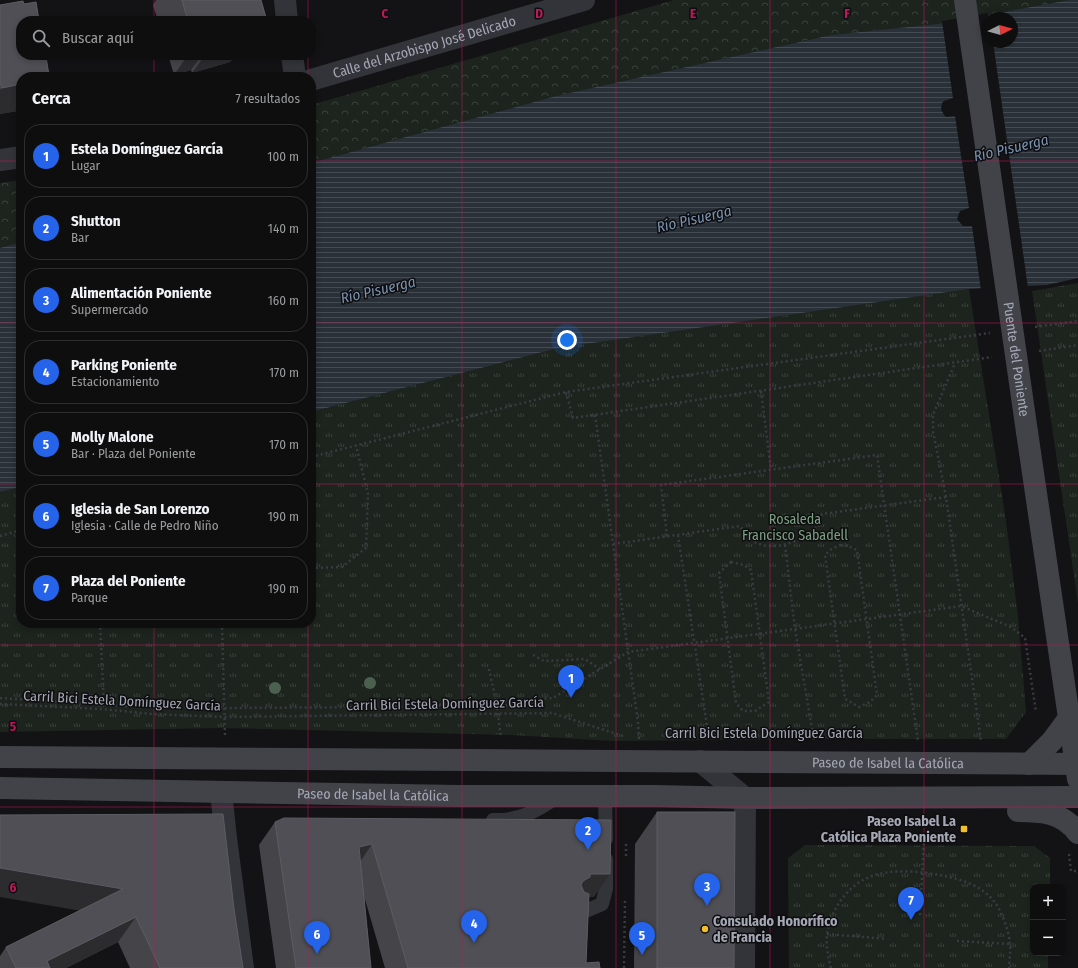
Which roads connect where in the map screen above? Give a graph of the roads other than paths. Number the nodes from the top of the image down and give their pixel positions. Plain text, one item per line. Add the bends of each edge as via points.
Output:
1 (286, 0) edge
2 (584, 0) edge
3 (965, 0) edge
4 (287, 16) edge
5 (293, 60) edge
6 (294, 72) edge
7 (316, 79) edge
8 (16, 158) edge
9 (0, 160) edge
10 (1069, 718) junction
11 (0, 757) edge
12 (700, 761) junction
13 (1029, 764) junction
14 (1077, 769) edge
15 (0, 788) edge
16 (221, 792) junction
17 (558, 796) junction
18 (605, 796) junction
19 (808, 797) junction
20 (989, 797) junction
21 (1078, 797) edge
22 (746, 798) junction
23 (966, 810) junction
24 (483, 820) edge
25 (1078, 833) edge
26 (573, 909) edge
27 (243, 968) edge
28 (744, 968) edge

1 - 4 street
2 - 7 street, Calle del Arzobispo José Delicado
3 - 10 main road, Puente del Poniente, bridge
5 - 6 street
8 - 9 street
10 - 13 main road via 1052,741
10 - 14 main road, Puente del Poniente
11 - 12 main road, Paseo de Isabel la Católica
12 - 13 main road, Paseo de Isabel la Católica
12 - 22 street
13 - 14 main road, Paseo de Isabel la Católica
15 - 16 main road, Paseo de Isabel la Católica
16 - 17 main road, Paseo de Isabel la Católica
16 - 27 street
17 - 18 main road, Paseo de Isabel la Católica
17 - 24 lane via 541,808 512,820
18 - 22 main road, Paseo de Isabel la Católica
18 - 26 lane via 606,889 602,904 588,910
19 - 20 main road, Paseo de Isabel la Católica
19 - 22 main road, Paseo de Isabel la Católica
19 - 23 main road via 818,804 837,809
20 - 21 main road, Paseo de Isabel la Católica
20 - 23 main road
22 - 28 street
23 - 25 main road via 1046,812 1065,820

